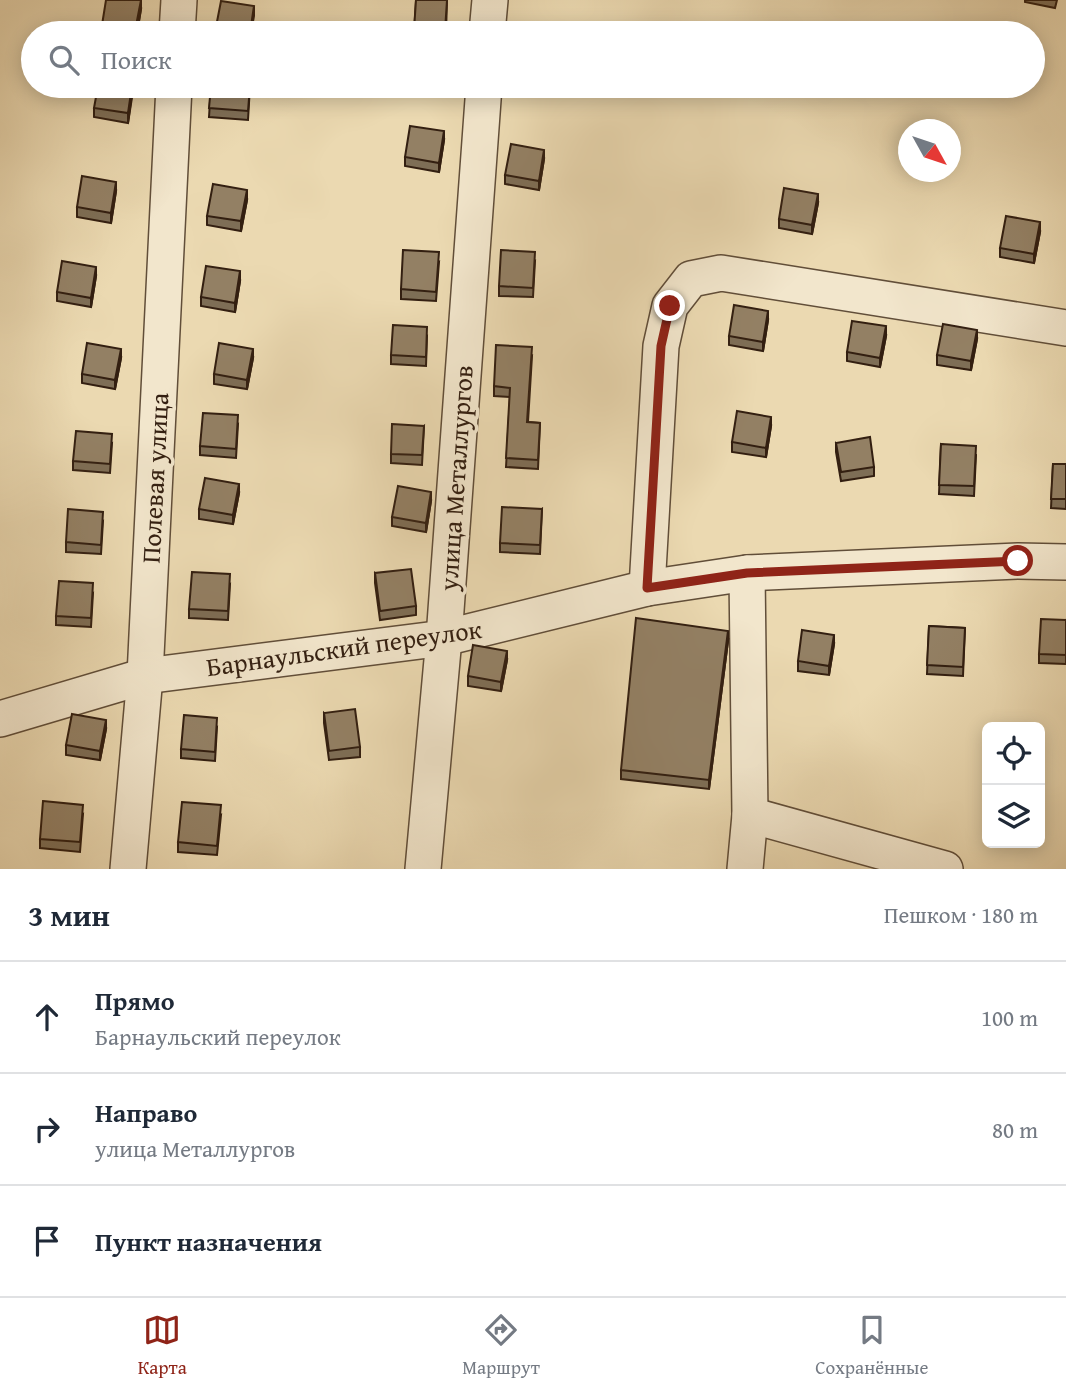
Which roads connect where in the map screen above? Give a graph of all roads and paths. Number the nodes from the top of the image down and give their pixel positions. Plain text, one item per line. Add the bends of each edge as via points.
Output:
1 (179, 0) edge
2 (490, 0) edge
3 (178, 21) edge
4 (488, 21) edge
5 (173, 98) edge
6 (483, 98) edge
7 (1066, 328) edge
8 (1066, 562) edge
9 (747, 573) junction
10 (647, 588) junction
11 (444, 638) junction
12 (145, 676) junction
13 (0, 719) edge
14 (750, 815) junction
15 (128, 869) edge
16 (423, 869) edge
17 (745, 869) edge
18 (945, 869) edge

1 - 3 street
2 - 4 street
5 - 12 street, Полевая улица
6 - 11 street, улица Металлургов
7 - 10 street via 721,273 691,279 670,306 661,346
8 - 9 street, Барнаульский переулок
9 - 10 street, Барнаульский переулок
9 - 14 street
10 - 11 street, Барнаульский переулок
11 - 12 street, Барнаульский переулок
11 - 16 street, улица Металлургов
12 - 13 street, Барнаульский переулок
12 - 15 street, Полевая улица
14 - 17 street
14 - 18 street

